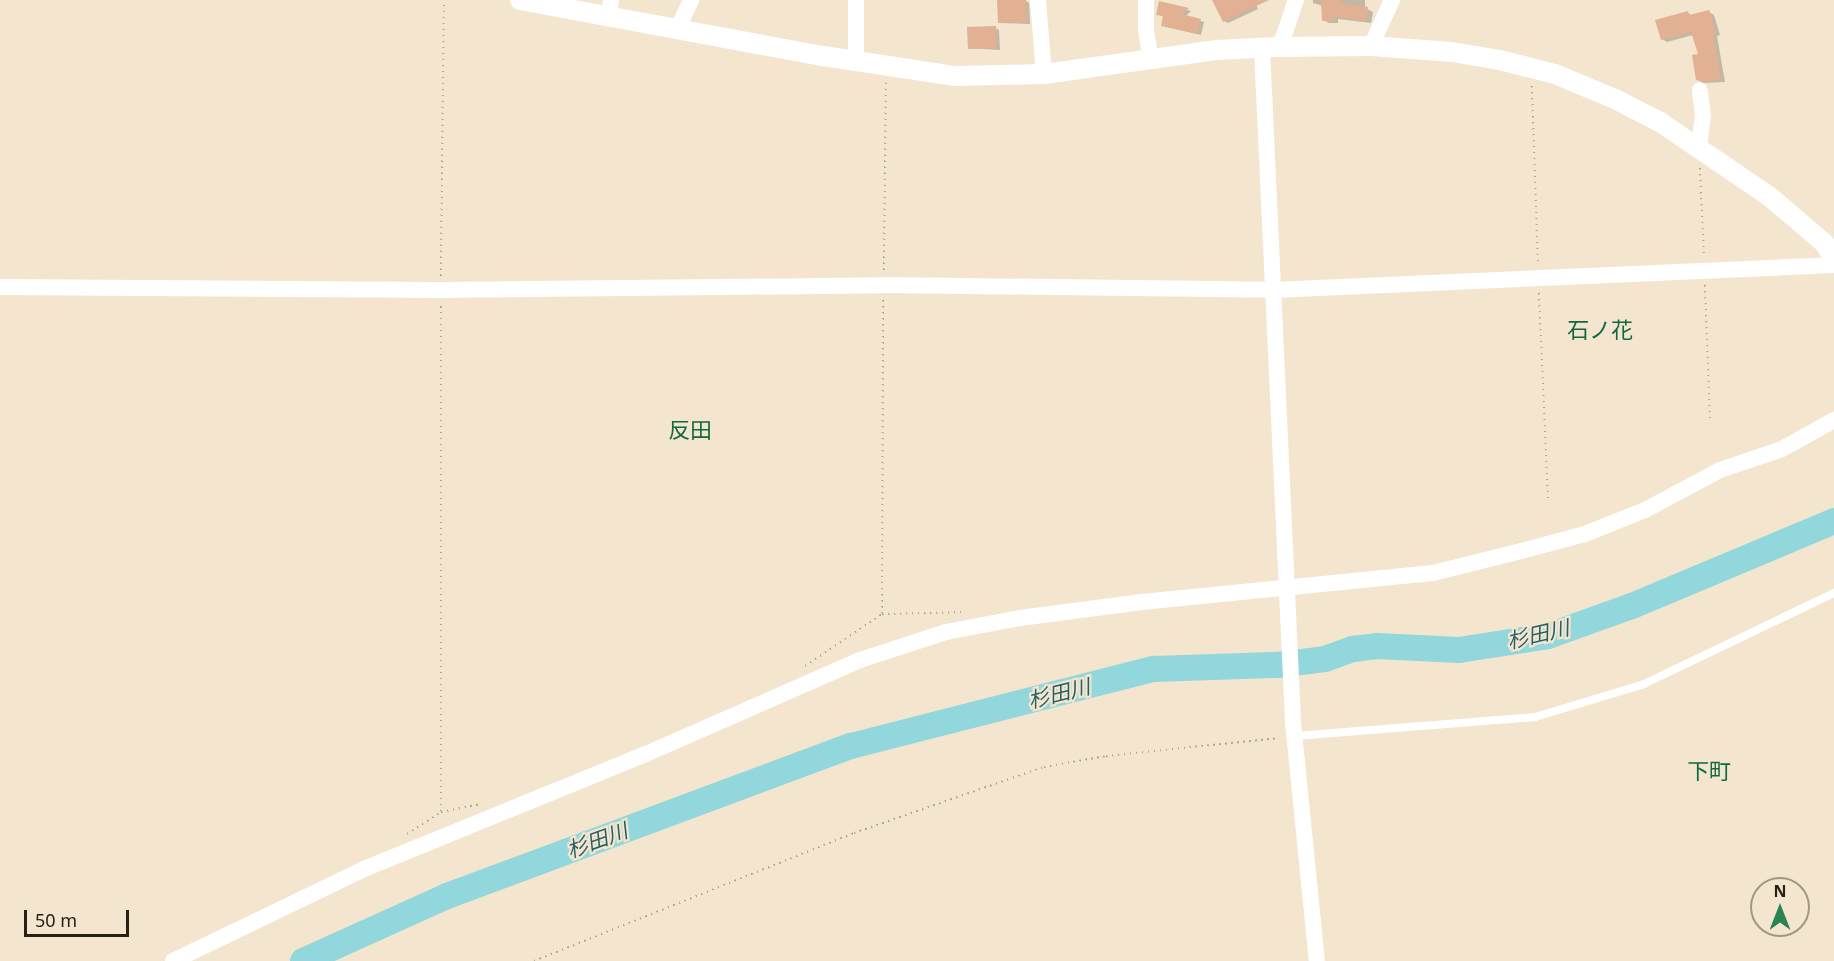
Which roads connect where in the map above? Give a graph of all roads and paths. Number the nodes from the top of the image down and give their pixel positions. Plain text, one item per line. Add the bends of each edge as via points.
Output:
1 (444, 0) edge
2 (520, 0) edge
3 (691, 0) edge
4 (856, 0) edge
5 (1038, 0) edge
6 (1146, 0) edge
7 (1296, 0) edge
8 (1392, 0) edge
9 (610, 8) edge
10 (678, 28) junction
11 (1371, 46) junction
12 (1269, 48) junction
13 (856, 60) junction
14 (1151, 60) junction
15 (886, 66) junction
16 (1044, 74) junction
17 (1700, 90) dead end
18 (1700, 147) junction
19 (1834, 258) edge
20 (1834, 265) edge
21 (884, 285) junction
22 (0, 287) edge
23 (441, 290) junction
24 (1273, 290) junction
25 (1831, 424) edge
26 (1288, 594) junction
27 (1834, 594) edge
28 (964, 612) dead end
29 (882, 614) junction
30 (798, 670) dead end
31 (1294, 729) junction
32 (441, 812) dead end
33 (173, 961) edge
34 (534, 961) edge
35 (1317, 961) edge

1 - 23 path
2 - 9 street
3 - 10 street
4 - 13 street
5 - 16 street
6 - 14 street
7 - 12 street via 1283,38
8 - 11 street
9 - 10 street
10 - 13 street
11 - 12 street
11 - 18 street via 1452,52 1555,74 1660,122
12 - 14 street via 1217,50
12 - 24 street
13 - 15 street
14 - 16 street
15 - 16 street via 956,76
15 - 21 path
17 - 18 street
18 - 19 street via 1797,219 1824,243
20 - 24 street
21 - 23 street
21 - 24 street
21 - 29 path
22 - 23 street
23 - 32 path
24 - 26 street
25 - 26 street via 1782,449 1720,470 1645,510 1585,534 1433,573
26 - 31 street
26 - 33 street via 1020,618 946,632 860,660 646,754 374,865
27 - 31 lane via 1644,684 1535,717
28 - 29 path
29 - 30 path
31 - 34 path via 1044,767 854,833
31 - 35 street

